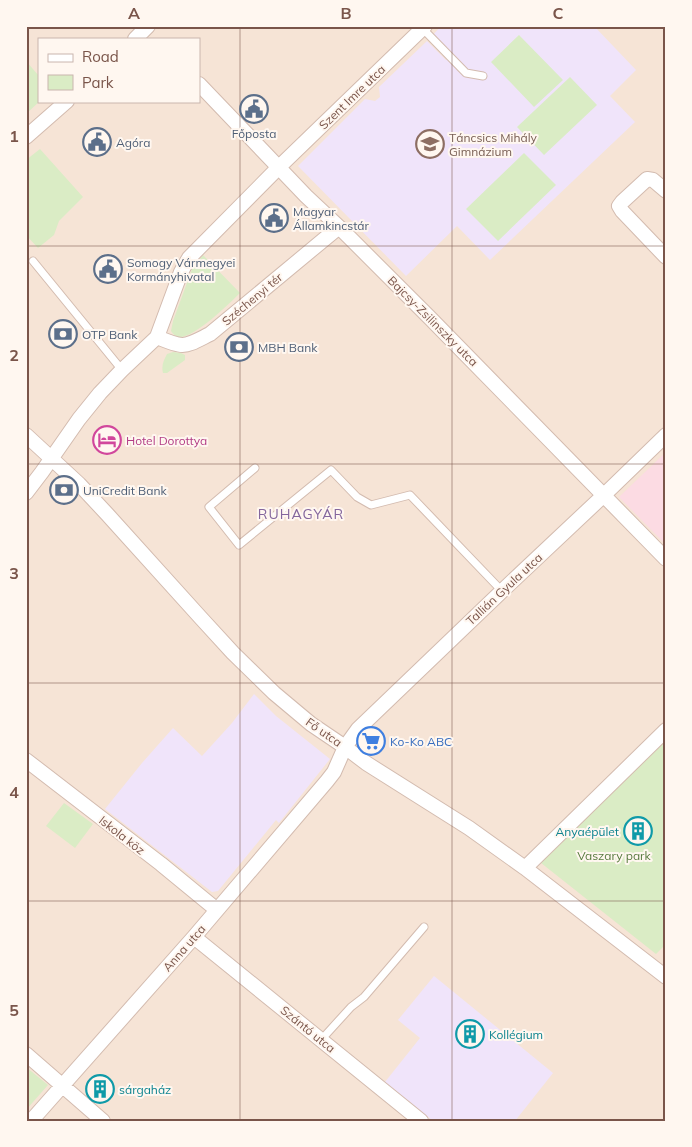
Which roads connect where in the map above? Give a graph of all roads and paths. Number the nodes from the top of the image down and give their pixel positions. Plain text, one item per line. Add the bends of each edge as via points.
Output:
1 (424, 27) edge
2 (148, 30) edge
3 (136, 38) edge
4 (483, 76) dead end
5 (200, 85) edge
6 (66, 102) edge
7 (26, 137) edge
8 (279, 167) junction
9 (666, 191) edge
10 (339, 227) junction
11 (666, 257) edge
12 (33, 261) dead end
13 (157, 338) junction
14 (122, 370) junction
15 (26, 435) edge
16 (666, 435) edge
17 (52, 458) junction
18 (256, 468) dead end
19 (26, 493) edge
20 (604, 495) junction
21 (666, 559) edge
22 (502, 591) junction
23 (666, 730) edge
24 (345, 747) junction
25 (26, 760) edge
26 (366, 763) junction
27 (334, 772) junction
28 (525, 868) junction
29 (217, 910) junction
30 (424, 927) dead end
31 (194, 938) junction
32 (666, 976) edge
33 (321, 1040) junction
34 (26, 1054) edge
35 (63, 1085) junction
36 (31, 1121) edge
37 (103, 1121) edge
38 (421, 1121) edge

1 - 4 lane via 466,73
1 - 8 street, Szent Imre utca
2 - 3 street
5 - 8 street, Bajcsy-Zsilinszky utca
6 - 7 street
8 - 10 street, Bajcsy-Zsilinszky utca
8 - 13 street via 189,258
9 - 11 street via 647,178 619,206
10 - 13 street, Széchenyi tér via 210,334 186,346
10 - 20 street, Bajcsy-Zsilinszky utca
12 - 14 lane
13 - 14 street
14 - 17 street via 78,419
15 - 17 street, Fő utca
16 - 20 street, Tallián Gyula utca
17 - 19 street
17 - 24 street, Fő utca via 233,653 274,693
18 - 22 lane via 209,507 239,545 331,470 357,498 371,505 410,495
20 - 21 street, Bajcsy-Zsilinszky utca
20 - 22 street, Tallián Gyula utca
22 - 24 street, Tallián Gyula utca via 358,729
23 - 28 street
24 - 26 street, Fő utca
24 - 27 street, Anna utca
25 - 29 street, Iskola köz
26 - 27 street, Anna utca via 353,762
26 - 28 street, Fő utca via 469,828
27 - 29 street, Anna utca
28 - 32 street, Fő utca
29 - 31 street, Anna utca
30 - 33 lane via 364,997
31 - 33 street, Szántó utca
31 - 35 street, Anna utca
33 - 38 street, Szántó utca
34 - 35 street
35 - 36 street, Anna utca
35 - 37 street

